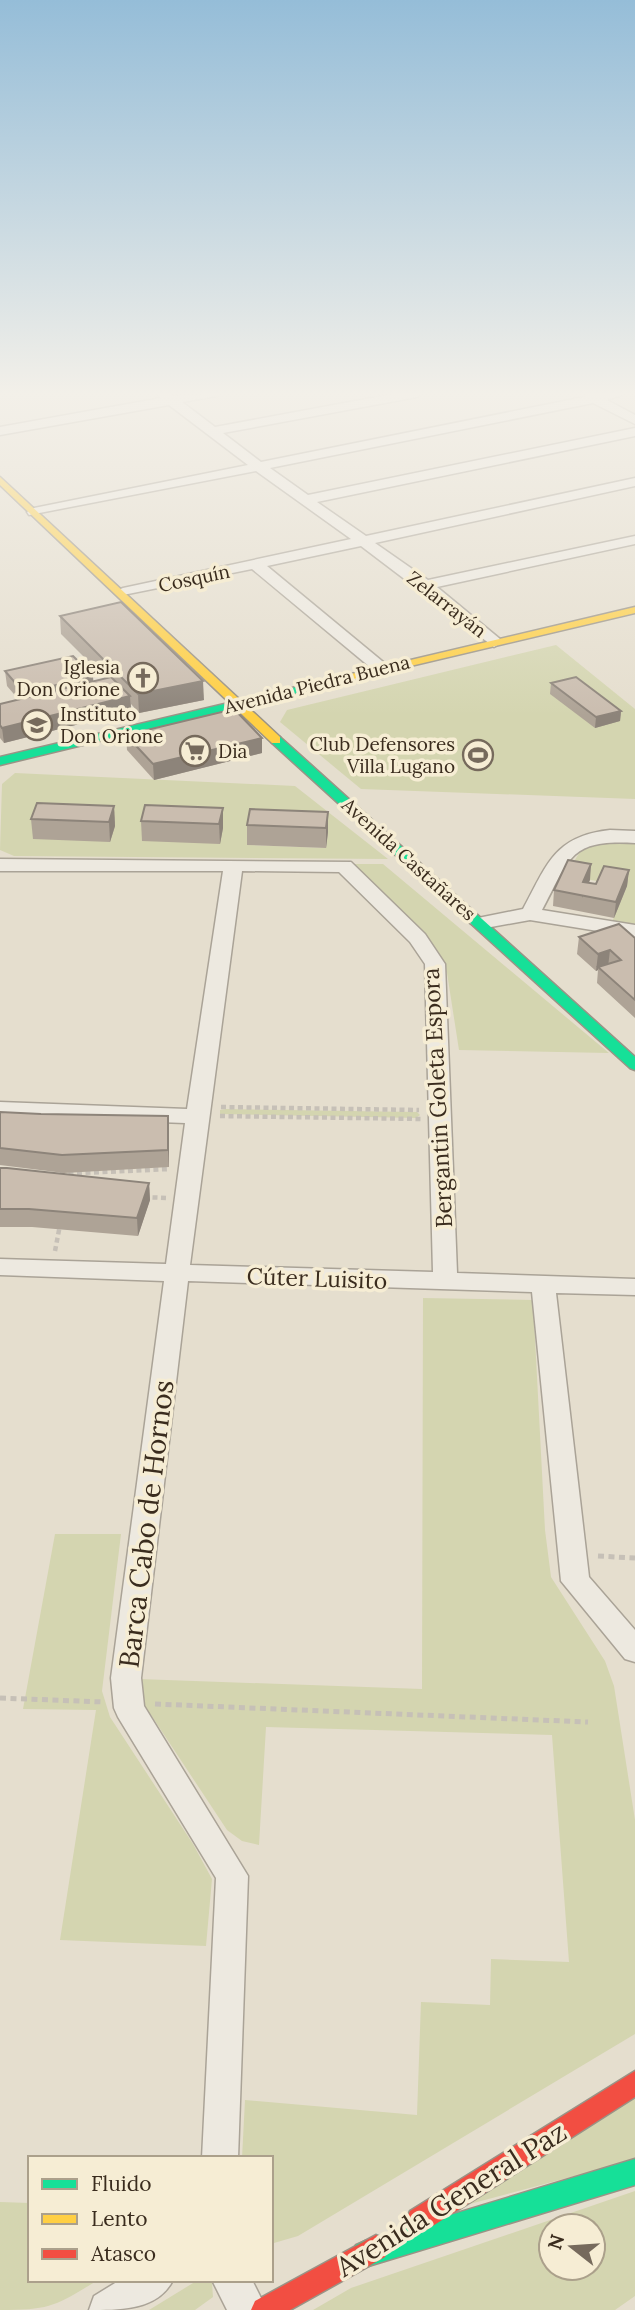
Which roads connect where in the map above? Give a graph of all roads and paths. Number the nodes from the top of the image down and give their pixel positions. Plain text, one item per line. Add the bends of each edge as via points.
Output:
1 (22, 501) edge
2 (89, 501) edge
3 (307, 501) edge
4 (548, 501) edge
5 (34, 512) junction
6 (635, 540) edge
7 (363, 541) junction
8 (256, 565) junction
9 (425, 585) junction
10 (123, 593) junction
11 (635, 610) edge
12 (495, 642) junction
13 (382, 669) junction
14 (236, 704) junction
15 (0, 761) edge
16 (635, 837) edge
17 (0, 865) edge
18 (233, 866) junction
19 (530, 914) junction
20 (480, 923) junction
21 (635, 931) edge
22 (635, 1065) edge
23 (0, 1109) edge
24 (418, 1110) dead end
25 (198, 1113) junction
26 (419, 1119) dead end
27 (73, 1161) edge
28 (192, 1170) junction
29 (52, 1174) edge
30 (70, 1174) junction
31 (69, 1181) edge
32 (137, 1196) edge
33 (188, 1199) junction
34 (62, 1215) edge
35 (0, 1267) edge
36 (51, 1269) junction
37 (177, 1273) junction
38 (444, 1282) junction
39 (543, 1284) junction
40 (635, 1287) edge
41 (572, 1556) junction
42 (635, 1558) edge
43 (635, 1650) edge
44 (0, 1698) edge
45 (128, 1703) junction
46 (588, 1722) dead end
47 (635, 2083) edge
48 (220, 2156) edge
49 (635, 2172) edge
50 (365, 2254) junction
51 (151, 2282) edge
52 (232, 2282) edge
53 (108, 2310) edge
54 (248, 2310) edge
55 (264, 2310) edge

1 - 5 main road, Avenida Castañares
2 - 5 street
3 - 7 street, Zelarrayán
4 - 7 street, Cosquín
5 - 10 main road, Avenida Castañares
6 - 9 street
7 - 8 street, Cosquín
7 - 9 street, Zelarrayán
8 - 10 street, Cosquín
8 - 13 street
9 - 12 street, Zelarrayán
10 - 14 main road, Avenida Castañares
11 - 12 main road, Avenida Piedra Buena
12 - 13 main road, Avenida Piedra Buena
13 - 14 main road, Avenida Piedra Buena
14 - 15 main road, Avenida Piedra Buena
14 - 20 main road, Avenida Castañares
16 - 19 street via 596,834 573,843
17 - 18 street
18 - 25 street, Barca Cabo de Hornos
18 - 38 street, Bergantin Goleta Espora via 344,866 418,938 435,964
19 - 20 street
19 - 21 street
20 - 22 main road, Avenida Castañares
23 - 25 street
24 - 25 path
25 - 26 path
25 - 28 street, Barca Cabo de Hornos
27 - 30 path
28 - 30 path
28 - 33 street, Barca Cabo de Hornos
29 - 30 path
30 - 31 path
32 - 33 path
33 - 37 street, Barca Cabo de Hornos
34 - 36 path
35 - 36 street, Cúter Luisito
36 - 37 street, Cúter Luisito
37 - 38 street, Cúter Luisito
37 - 45 street, Barca Cabo de Hornos via 126,1678
38 - 39 street, Cúter Luisito
39 - 40 street, Cúter Luisito
39 - 41 street
41 - 42 path
41 - 43 street via 575,1581
44 - 45 path
45 - 46 path
45 - 48 street, Barca Cabo de Hornos via 232,1876
47 - 50 main road, Avenida General Paz
49 - 50 main road
50 - 55 main road, Avenida General Paz
51 - 53 street
52 - 54 street

